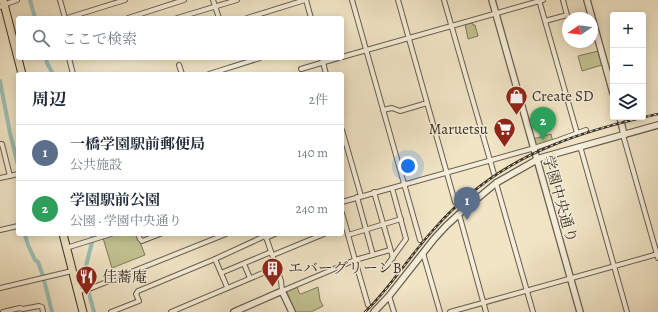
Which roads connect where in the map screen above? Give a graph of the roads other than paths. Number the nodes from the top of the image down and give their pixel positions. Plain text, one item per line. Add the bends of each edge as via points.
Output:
1 (17, 0) edge
2 (60, 0) edge
3 (125, 0) edge
4 (184, 0) edge
5 (213, 0) edge
6 (237, 0) edge
7 (306, 0) edge
8 (352, 0) edge
9 (398, 0) edge
10 (444, 0) edge
11 (492, 0) edge
12 (541, 0) edge
13 (563, 0) edge
14 (587, 0) edge
15 (171, 2) edge
16 (2, 4) edge
17 (216, 6) junction
18 (496, 14) junction
19 (65, 16) edge
20 (73, 16) edge
21 (133, 16) edge
22 (184, 16) edge
23 (219, 16) edge
24 (254, 16) edge
25 (310, 16) edge
26 (545, 21) junction
27 (452, 26) junction
28 (15, 34) edge
29 (409, 38) junction
30 (366, 50) junction
31 (344, 56) edge
32 (19, 60) edge
33 (70, 60) edge
34 (254, 60) edge
35 (322, 60) edge
36 (179, 66) dead end
37 (301, 69) dead end
38 (22, 72) edge
39 (72, 72) edge
40 (181, 72) edge
41 (215, 72) edge
42 (325, 72) edge
43 (611, 84) edge
44 (427, 103) junction
45 (383, 110) junction
46 (621, 120) edge
47 (658, 125) edge
48 (586, 130) dead end
49 (577, 133) junction
50 (624, 135) junction
51 (344, 138) edge
52 (0, 144) edge
53 (580, 146) junction
54 (533, 147) junction
55 (537, 160) junction
56 (490, 161) junction
57 (447, 172) junction
58 (16, 174) edge
59 (494, 174) dead end
60 (10, 176) junction
61 (0, 178) edge
62 (496, 183) junction
63 (404, 184) junction
64 (392, 188) junction
65 (374, 192) junction
66 (359, 197) junction
67 (344, 201) edge
68 (455, 202) dead end
69 (459, 214) junction
70 (401, 219) junction
71 (383, 224) junction
72 (16, 226) edge
73 (344, 226) edge
74 (0, 230) edge
75 (366, 230) junction
76 (348, 235) junction
77 (63, 236) edge
78 (105, 236) edge
79 (139, 236) edge
80 (151, 236) edge
81 (221, 236) edge
82 (265, 236) edge
83 (319, 236) edge
84 (420, 240) dead end
85 (66, 248) junction
86 (390, 250) junction
87 (423, 253) junction
88 (272, 254) junction
89 (373, 255) junction
90 (658, 255) edge
91 (392, 258) junction
92 (215, 259) junction
93 (355, 260) junction
94 (244, 264) junction
95 (614, 266) junction
96 (276, 267) junction
97 (385, 268) dead end
98 (72, 271) junction
99 (221, 273) junction
100 (250, 278) junction
101 (570, 278) junction
102 (228, 287) junction
103 (0, 288) edge
104 (282, 291) junction
105 (527, 291) junction
106 (77, 292) junction
107 (389, 296) junction
108 (484, 303) junction
109 (368, 305) dead end
110 (463, 310) edge
111 (4, 312) edge
112 (43, 312) edge
113 (83, 312) edge
114 (111, 312) edge
115 (171, 312) edge
116 (234, 312) edge
117 (292, 312) edge
118 (374, 312) edge
119 (394, 312) edge
120 (440, 312) edge
121 (450, 312) edge
122 (486, 312) edge
123 (533, 312) edge
124 (580, 312) edge
125 (627, 312) edge

1 - 16 street
2 - 19 street
3 - 20 street
4 - 15 street
5 - 17 street
6 - 17 street
7 - 24 street
7 - 25 street
8 - 30 street
9 - 29 street
10 - 27 street
11 - 18 street, 学園中央通り
12 - 18 street
12 - 26 street
13 - 26 street via 567,15
14 - 43 street
15 - 21 street
16 - 28 main road
17 - 22 street
17 - 23 street
18 - 27 street
18 - 54 street, 学園中央通り
26 - 49 street
27 - 29 street
27 - 56 street
29 - 30 street
29 - 44 street
30 - 31 street
30 - 45 street
32 - 38 main road
33 - 39 street
34 - 41 street
35 - 37 street
35 - 42 street
36 - 40 street
44 - 45 street via 400,111 392,108
44 - 57 street
45 - 63 street
46 - 50 street
47 - 50 street
48 - 49 street
49 - 54 street
50 - 53 street
50 - 90 street
51 - 66 street
52 - 60 street
53 - 55 street
53 - 95 street
54 - 55 street, 学園中央通り
54 - 56 street
55 - 62 street
55 - 101 street, 学園中央通り
56 - 57 street
56 - 59 street
57 - 63 street
57 - 68 street
58 - 60 street
60 - 61 street
62 - 69 street
62 - 105 street
63 - 64 street
63 - 84 street
64 - 65 street
64 - 70 street
65 - 66 street
65 - 71 street
66 - 67 street
66 - 75 street
69 - 87 street
69 - 108 street
70 - 71 street
70 - 91 street via 406,239
71 - 75 street
71 - 86 street
72 - 74 street
73 - 76 street
75 - 76 street
75 - 89 street
76 - 93 street
77 - 85 main road
78 - 85 street
79 - 80 street via 142,241
81 - 106 street
82 - 88 street
82 - 92 street
83 - 88 street
85 - 98 main road
86 - 89 street
86 - 91 street
87 - 107 street
87 - 120 street
88 - 94 street
88 - 96 street
89 - 93 street
90 - 95 street
91 - 97 street
92 - 99 street
92 - 114 street via 138,291 136,294 139,301
93 - 104 street
93 - 109 street
94 - 99 street
94 - 100 street
95 - 101 street
95 - 125 street
96 - 100 street
96 - 104 street
98 - 103 street
98 - 106 main road
99 - 102 street
100 - 102 street
101 - 105 street
101 - 124 street, 学園中央通り
102 - 115 street
104 - 116 street
104 - 117 street
105 - 108 street
105 - 123 street
106 - 113 main road
107 - 118 street
107 - 119 street
108 - 110 street
108 - 122 street
110 - 121 street
111 - 112 street via 42,306

